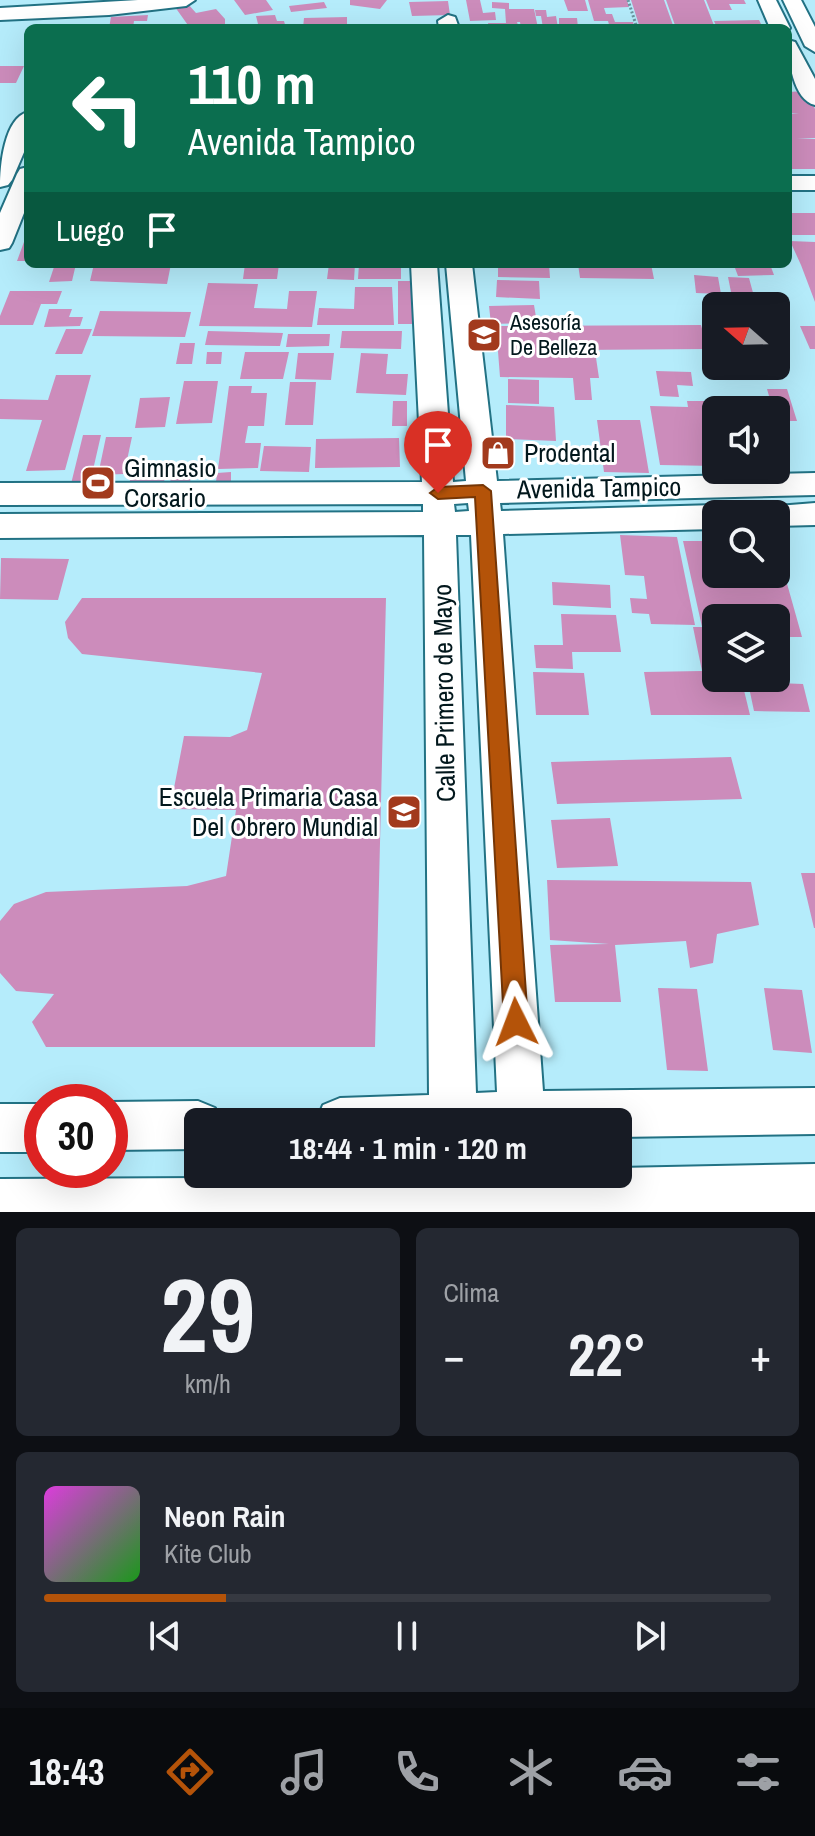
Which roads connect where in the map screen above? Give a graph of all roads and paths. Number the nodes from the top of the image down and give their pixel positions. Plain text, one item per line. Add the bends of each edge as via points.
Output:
1 (186, 0) edge
2 (628, 0) edge
3 (767, 0) edge
4 (801, 4) edge
5 (0, 14) edge
6 (636, 24) edge
7 (778, 24) edge
8 (815, 47) edge
9 (792, 48) edge
10 (792, 54) edge
11 (815, 99) edge
12 (24, 141) edge
13 (792, 183) edge
14 (815, 183) edge
15 (16, 188) edge
16 (792, 200) edge
17 (815, 200) edge
18 (0, 243) edge
19 (424, 268) edge
20 (459, 268) edge
21 (815, 484) edge
22 (0, 494) edge
23 (484, 507) junction
24 (439, 508) junction
25 (815, 514) edge
26 (790, 515) edge
27 (702, 516) edge
28 (0, 526) edge
29 (453, 1108) edge
30 (521, 1108) edge
31 (815, 1111) edge
32 (632, 1116) edge
33 (184, 1125) edge
34 (128, 1126) edge
35 (0, 1128) edge
36 (24, 1128) edge
37 (815, 1188) edge
38 (525, 1193) edge
39 (454, 1196) edge
40 (0, 1204) edge

1 - 5 street
2 - 6 path
3 - 7 street
4 - 8 street
8 - 9 street
10 - 11 street
12 - 15 street
13 - 14 street
15 - 18 street
16 - 17 street
19 - 24 street, Calle Primero de Mayo
20 - 23 street, Calle Primero de Mayo
21 - 23 street, Avenida Tampico
22 - 24 street, Avenida Tampico
23 - 24 street, Avenida Tampico
23 - 27 street, Avenida Tampico
23 - 30 street, Calle Primero de Mayo
24 - 28 street, Avenida Tampico
24 - 29 street, Calle Primero de Mayo
25 - 26 street
31 - 32 street
33 - 34 street
35 - 36 street
37 - 38 street
38 - 39 street
39 - 40 street

